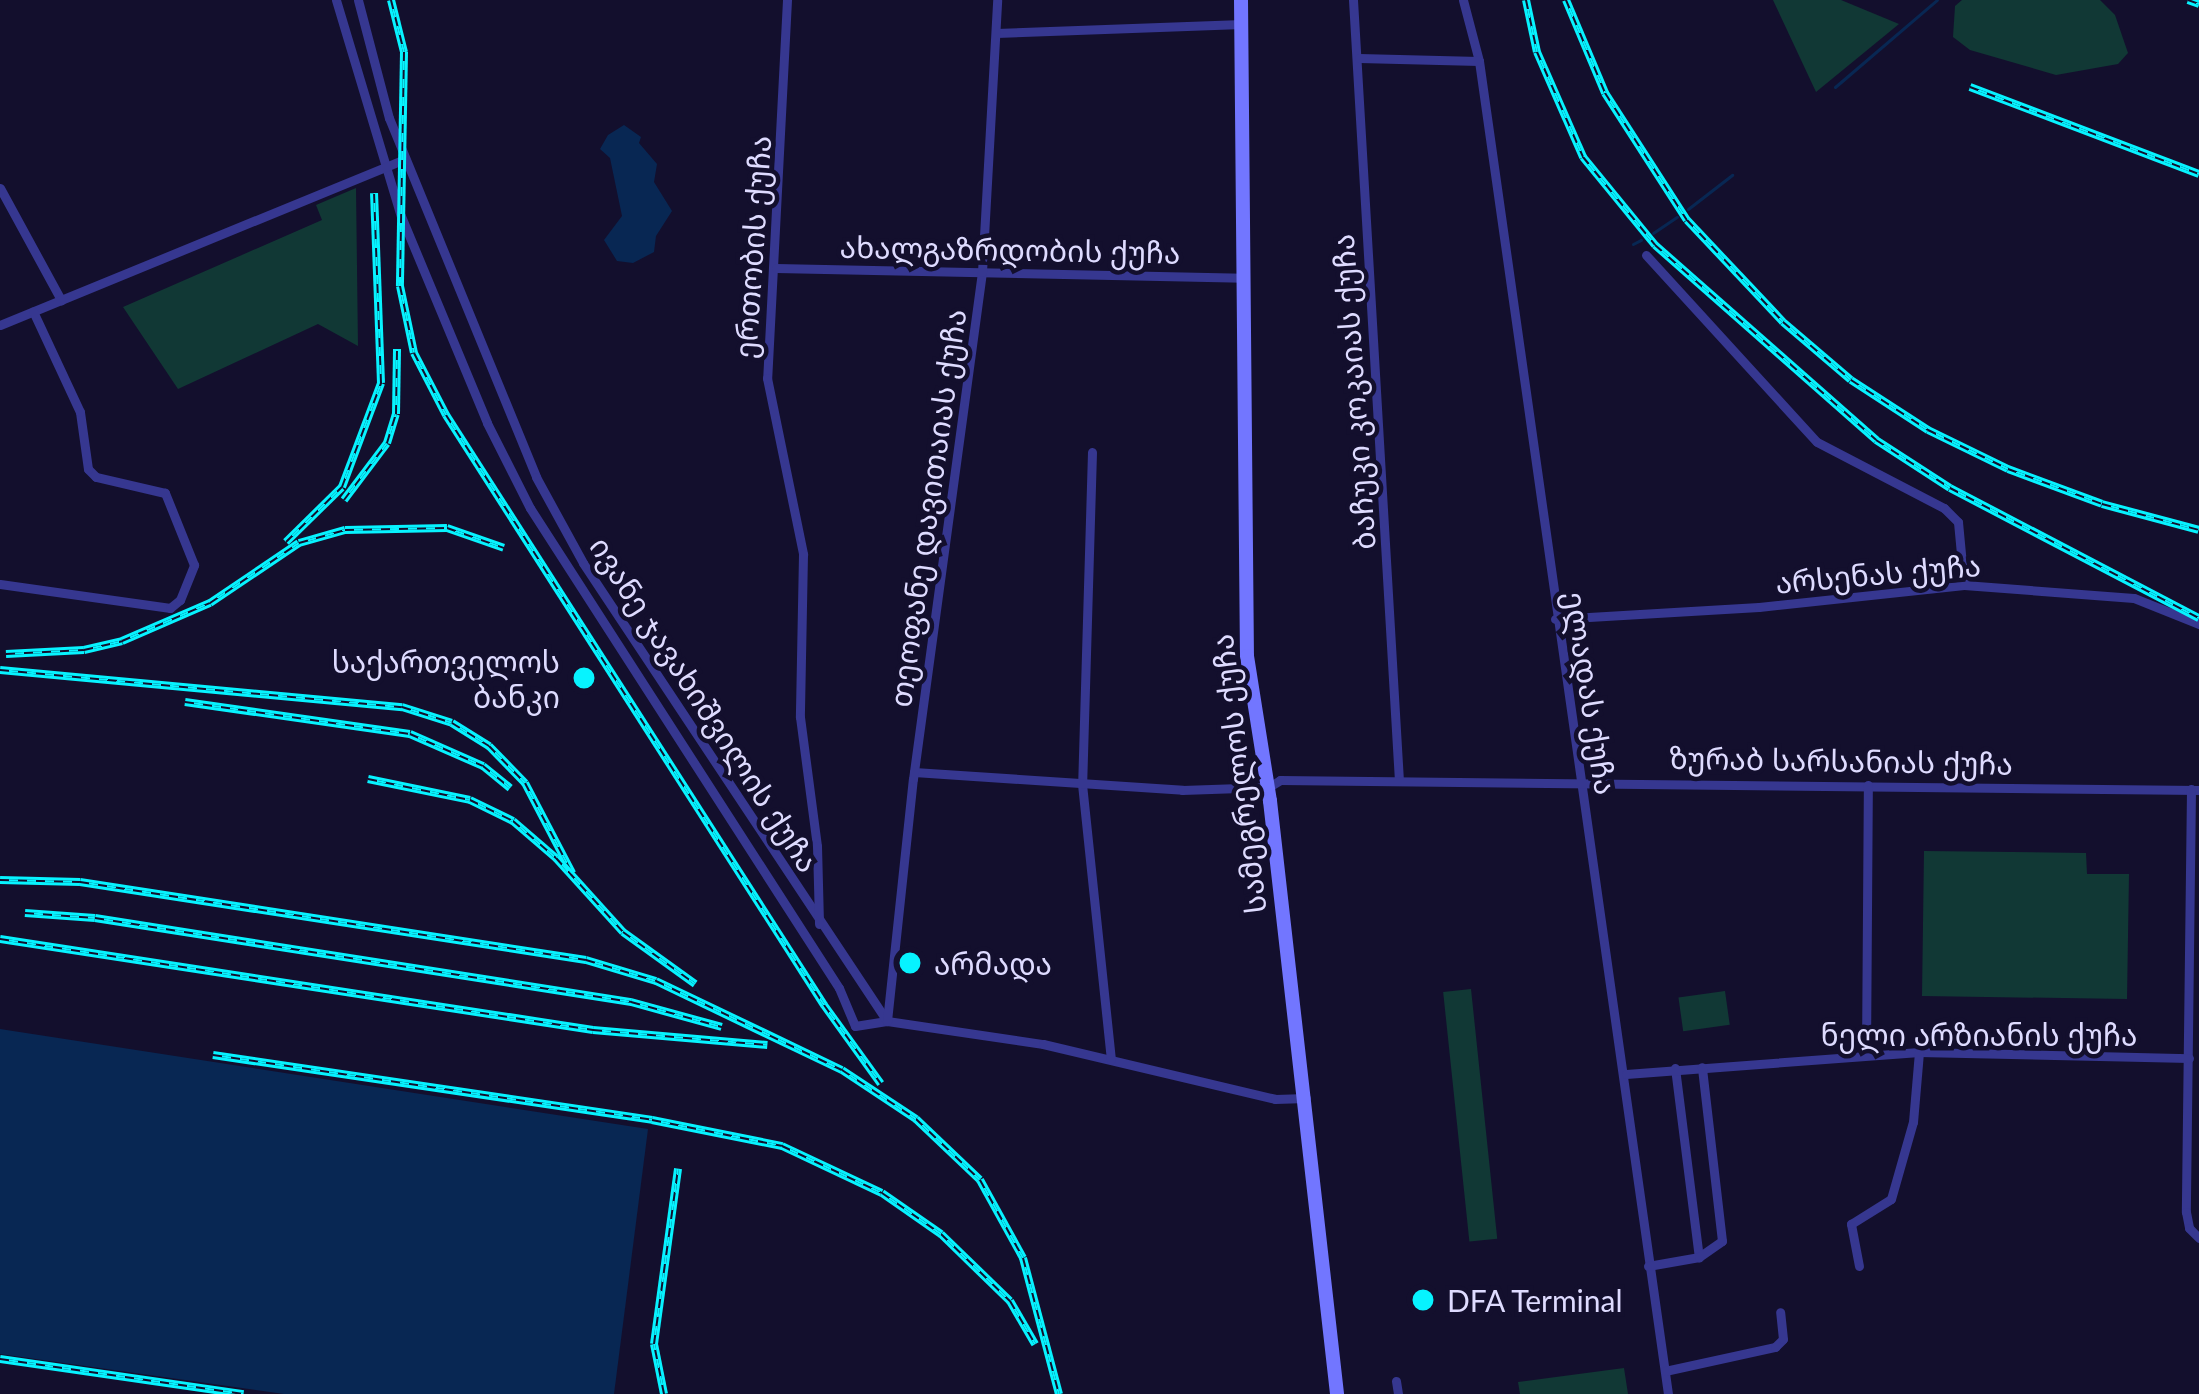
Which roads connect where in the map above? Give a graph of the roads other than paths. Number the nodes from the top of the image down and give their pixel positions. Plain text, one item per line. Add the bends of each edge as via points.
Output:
1 (336, 0) edge
2 (358, 0) edge
3 (788, 0) edge
4 (998, 0) edge
5 (1241, 0) edge
6 (1353, 0) edge
7 (1463, 0) edge
8 (1241, 24) junction
9 (996, 33) junction
10 (1359, 58) junction
11 (1479, 61) junction
12 (405, 159) junction
13 (382, 164) junction
14 (0, 188) edge
15 (1646, 255) dead end
16 (776, 268) junction
17 (982, 272) junction
18 (1243, 278) junction
19 (61, 300) junction
20 (33, 311) junction
21 (0, 325) edge
22 (1091, 452) dead end
23 (0, 584) edge
24 (1964, 584) junction
25 (1555, 619) junction
26 (2199, 624) edge
27 (914, 772) junction
28 (1399, 781) junction
29 (1579, 781) junction
30 (1082, 784) junction
31 (1868, 784) junction
32 (1269, 787) junction
33 (2195, 790) edge
34 (819, 924) junction
35 (2194, 994) edge
36 (887, 1021) junction
37 (1919, 1052) junction
38 (1867, 1054) junction
39 (2189, 1058) junction
40 (1111, 1059) junction
41 (1702, 1067) junction
42 (1675, 1068) junction
43 (1626, 1074) junction
44 (1306, 1098) junction
45 (2197, 1236) edge
46 (1699, 1257) junction
47 (1859, 1265) dead end
48 (1648, 1266) junction
49 (1780, 1312) dead end
50 (1665, 1371) junction
51 (1396, 1381) dead end
52 (1337, 1394) edge
53 (1398, 1394) edge
54 (1668, 1394) edge

1 - 13 street
2 - 12 street, ივანე ჯავახიშვილის ქუჩა
3 - 16 street, ერთობის ქუჩა
4 - 9 street, თეოფანე დავითაიას ქუჩა
5 - 8 main road, სამეგრელოს ქუჩა
6 - 10 street, ბაჩუკი კოკაიას ქუჩა
7 - 11 street, ელადას ქუჩა
8 - 9 street
8 - 18 main road, სამეგრელოს ქუჩა
9 - 17 street, თეოფანე დავითაიას ქუჩა
10 - 11 street
10 - 28 street, ბაჩუკი კოკაიას ქუჩა
11 - 25 street, ელადას ქუჩა
12 - 13 street
12 - 34 street, ივანე ჯავახიშვილის ქუჩა via 545,494
13 - 19 street
13 - 36 street via 530,508 839,988 855,1026
14 - 19 street
15 - 24 street via 1817,442 1958,522
16 - 17 street, ახალგაზრდობის ქუჩა
16 - 34 street, ერთობის ქუჩა via 766,378 803,554 800,717
17 - 18 street, ახალგაზრდობის ქუჩა
17 - 27 street, თეოფანე დავითაიას ქუჩა
18 - 32 main road, სამეგრელოს ქუჩა via 1247,656
19 - 20 street
20 - 21 street
20 - 23 street via 73,390 88,469 165,493 194,566 170,608
22 - 30 street
24 - 25 street, არსენას ქუჩა
24 - 26 street, არსენას ქუჩა via 2134,598
25 - 29 street, ელადას ქუჩა
27 - 30 street, ზურაბ სარსანიას ქუჩა
27 - 36 street, თეოფანე დავითაიას ქუჩა
28 - 29 street, ზურაბ სარსანიას ქუჩა
28 - 32 street, ზურაბ სარსანიას ქუჩა via 1280,780
29 - 31 street, ზურაბ სარსანიას ქუჩა
29 - 43 street, ელადას ქუჩა
30 - 32 street, ზურაბ სარსანიას ქუჩა
30 - 40 street
31 - 33 street, ზურაბ სარსანიას ქუჩა
31 - 38 street
32 - 44 main road, სამეგრელოს ქუჩა
33 - 35 street
34 - 36 street, ივანე ჯავახიშვილის ქუჩა
35 - 39 street
36 - 40 street
37 - 38 street, ნელი არზიანის ქუჩა
37 - 39 street, ნელი არზიანის ქუჩა
37 - 47 street via 1912,1123 1891,1199 1851,1224
38 - 41 street, ნელი არზიანის ქუჩა
39 - 45 street via 2187,1223
40 - 44 street via 1275,1099
41 - 42 street, ნელი არზიანის ქუჩა
41 - 46 street via 1723,1230
42 - 43 street, ნელი არზიანის ქუჩა
42 - 46 street
43 - 48 street, ელადას ქუჩა
44 - 52 main road, სამეგრელოს ქუჩა
46 - 48 street
48 - 50 street, ელადას ქუჩა
49 - 50 street via 1783,1339 1775,1347
50 - 54 street, ელადას ქუჩა
51 - 53 street

